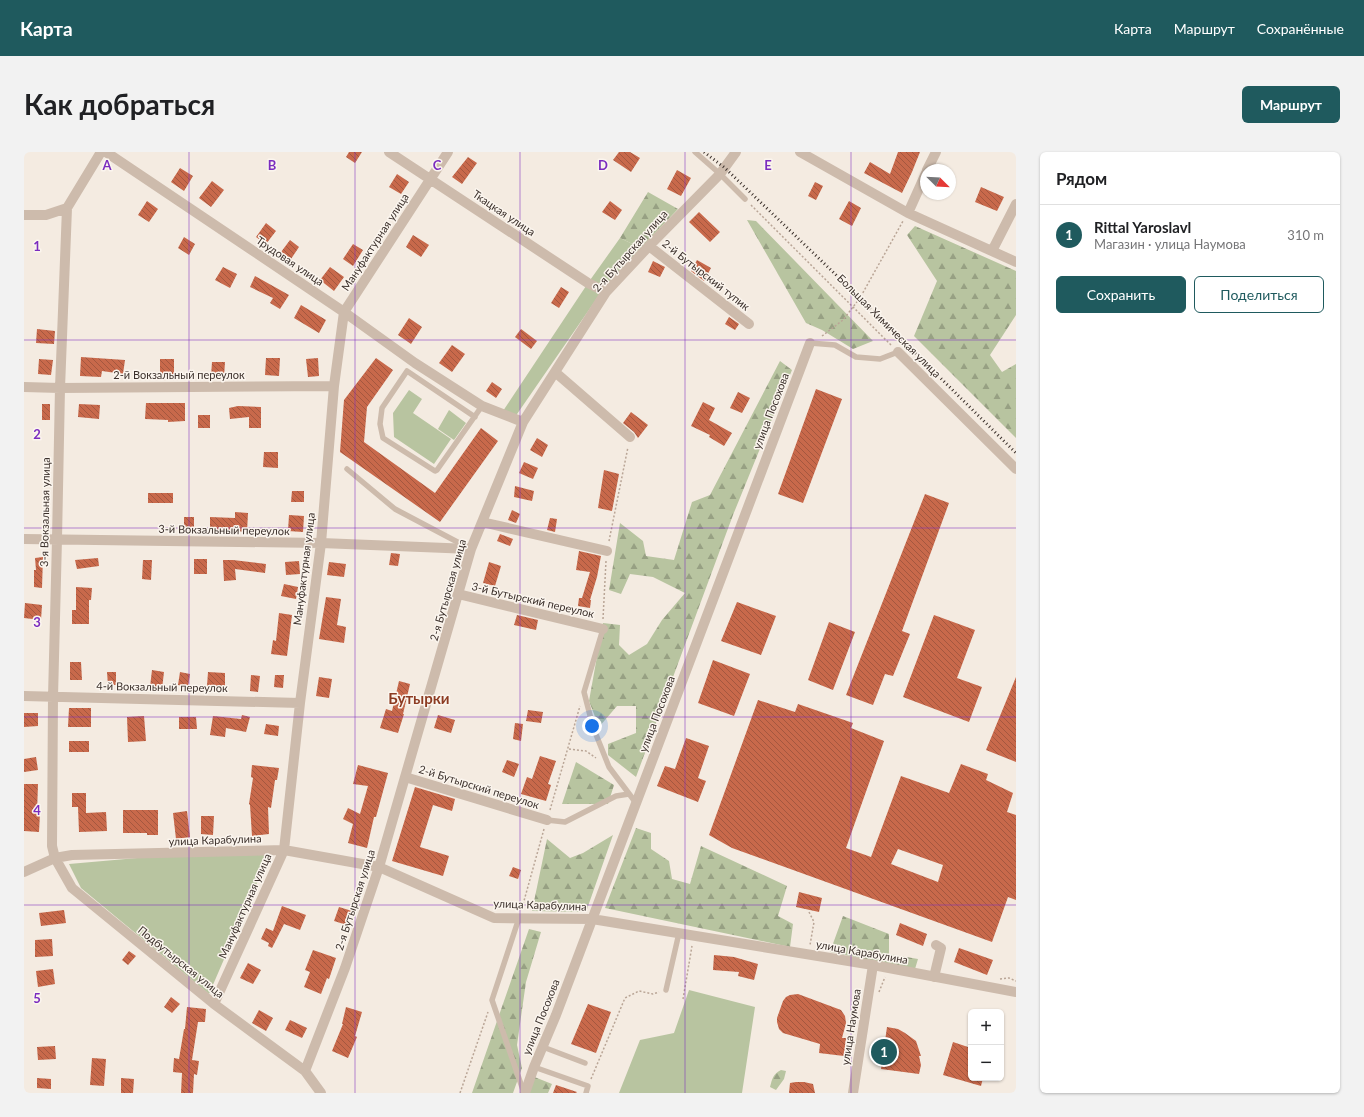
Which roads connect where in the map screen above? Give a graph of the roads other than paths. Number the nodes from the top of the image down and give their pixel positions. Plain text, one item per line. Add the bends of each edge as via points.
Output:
1 (101, 152) edge
2 (106, 152) edge
3 (389, 152) edge
4 (448, 152) edge
5 (695, 152) edge
6 (736, 152) edge
7 (800, 152) edge
8 (936, 152) edge
9 (931, 164) edge
10 (720, 174) junction
11 (430, 178) junction
12 (920, 186) edge
13 (745, 199) road end
14 (1016, 204) edge
15 (67, 208) junction
16 (908, 213) junction
17 (24, 215) edge
18 (649, 246) junction
19 (992, 251) junction
20 (1016, 262) edge
21 (606, 292) junction
22 (344, 312) junction
23 (749, 324) dead end
24 (810, 343) joint
25 (898, 352) joint
26 (555, 372) junction
27 (334, 386) junction
28 (24, 387) edge
29 (60, 388) junction
30 (482, 406) junction
31 (475, 417) junction
32 (523, 422) junction
33 (630, 437) road end
34 (347, 469) dead end
35 (1016, 469) edge
36 (482, 522) junction
37 (24, 539) edge
38 (57, 539) junction
39 (321, 543) junction
40 (471, 549) junction
41 (606, 551) road end
42 (458, 594) junction
43 (603, 629) joint
44 (24, 696) edge
45 (53, 697) junction
46 (300, 703) junction
47 (405, 777) junction
48 (629, 794) junction
49 (636, 803) junction
50 (547, 820) joint
51 (284, 850) junction
52 (55, 858) junction
53 (379, 867) junction
54 (24, 872) edge
55 (519, 918) junction
56 (592, 919) junction
57 (679, 933) junction
58 (936, 945) dead end
59 (873, 965) junction
60 (934, 976) junction
61 (666, 990) road end
62 (1016, 992) edge
63 (214, 1004) junction
64 (543, 1047) junction
65 (585, 1063) dead end
66 (534, 1067) junction
67 (305, 1071) junction
68 (321, 1093) edge
69 (524, 1093) edge
70 (586, 1093) edge
71 (853, 1093) edge

1 - 15 street, 3-я Вокзальная улица
2 - 22 street, Трудовая улица
3 - 11 street, Ткацкая улица
4 - 11 street, Мануфактурная улица
5 - 10 lane
6 - 10 street, 2-я Бутырская улица
7 - 16 street
8 - 9 street
10 - 13 lane
10 - 18 street, 2-я Бутырская улица
11 - 21 street, Ткацкая улица via 588,284
11 - 22 street, Мануфактурная улица
12 - 16 street
14 - 19 street
15 - 17 street via 46,215
15 - 29 street, 3-я Вокзальная улица
16 - 19 street
18 - 21 street, 2-я Бутырская улица
18 - 23 street, 2-й Бутырский тупик
19 - 20 street
21 - 26 street, 2-я Бутырская улица
22 - 27 street, Мануфактурная улица
22 - 30 street, Трудовая улица via 415,363
24 - 25 lane via 835,345 856,357 880,358
24 - 49 street, улица Посохова
25 - 35 street, Большая Химическая улица
26 - 32 street, 2-я Бутырская улица
26 - 33 street
27 - 29 street, 2-й Вокзальный переулок
27 - 39 street, Мануфактурная улица
28 - 29 street, 2-й Вокзальный переулок
29 - 38 street, 3-я Вокзальная улица
30 - 31 lane
30 - 32 street, Трудовая улица
31 - 31 lane via 436,471 383,438 380,424 382,408 407,371
32 - 36 street, 2-я Бутырская улица
34 - 40 lane via 395,509
36 - 40 street, 2-я Бутырская улица
36 - 41 street
37 - 38 street, 3-й Вокзальный переулок
38 - 39 street, 3-й Вокзальный переулок
38 - 45 street, 3-я Вокзальная улица
39 - 40 street, 3-й Вокзальный переулок
39 - 46 street, Мануфактурная улица
40 - 42 street, 2-я Бутырская улица
42 - 43 street, 3-й Бутырский переулок
42 - 47 street, 2-я Бутырская улица
43 - 48 lane via 584,692 593,728 609,767
44 - 45 street, 4-й Вокзальный переулок
45 - 46 street, 4-й Вокзальный переулок
45 - 52 street, 3-я Вокзальная улица via 52,846
46 - 51 street, Мануфактурная улица
47 - 50 street, 2-й Бутырский переулок
47 - 53 street, 2-я Бутырская улица
48 - 49 lane
48 - 50 lane via 616,796 565,822
49 - 56 street, улица Посохова
51 - 52 street, улица Карабулина
51 - 53 street, улица Карабулина
51 - 63 street, Мануфактурная улица
52 - 54 street, улица Карабулина
52 - 63 street, Подбутырская улица via 72,888
53 - 55 street, улица Карабулина via 494,918
53 - 67 street, 2-я Бутырская улица via 345,968
55 - 56 street, улица Карабулина
55 - 69 lane via 492,1000
56 - 57 street, улица Карабулина
56 - 64 street, улица Посохова
57 - 59 street, улица Карабулина
57 - 61 lane
58 - 60 street via 941,948
59 - 60 street, улица Карабулина
59 - 71 street, улица Наумова
60 - 62 street, улица Карабулина
63 - 67 street, Подбутырская улица
64 - 65 lane
64 - 66 street, улица Посохова
66 - 69 street, улица Посохова
66 - 70 lane via 588,1086
67 - 68 street

